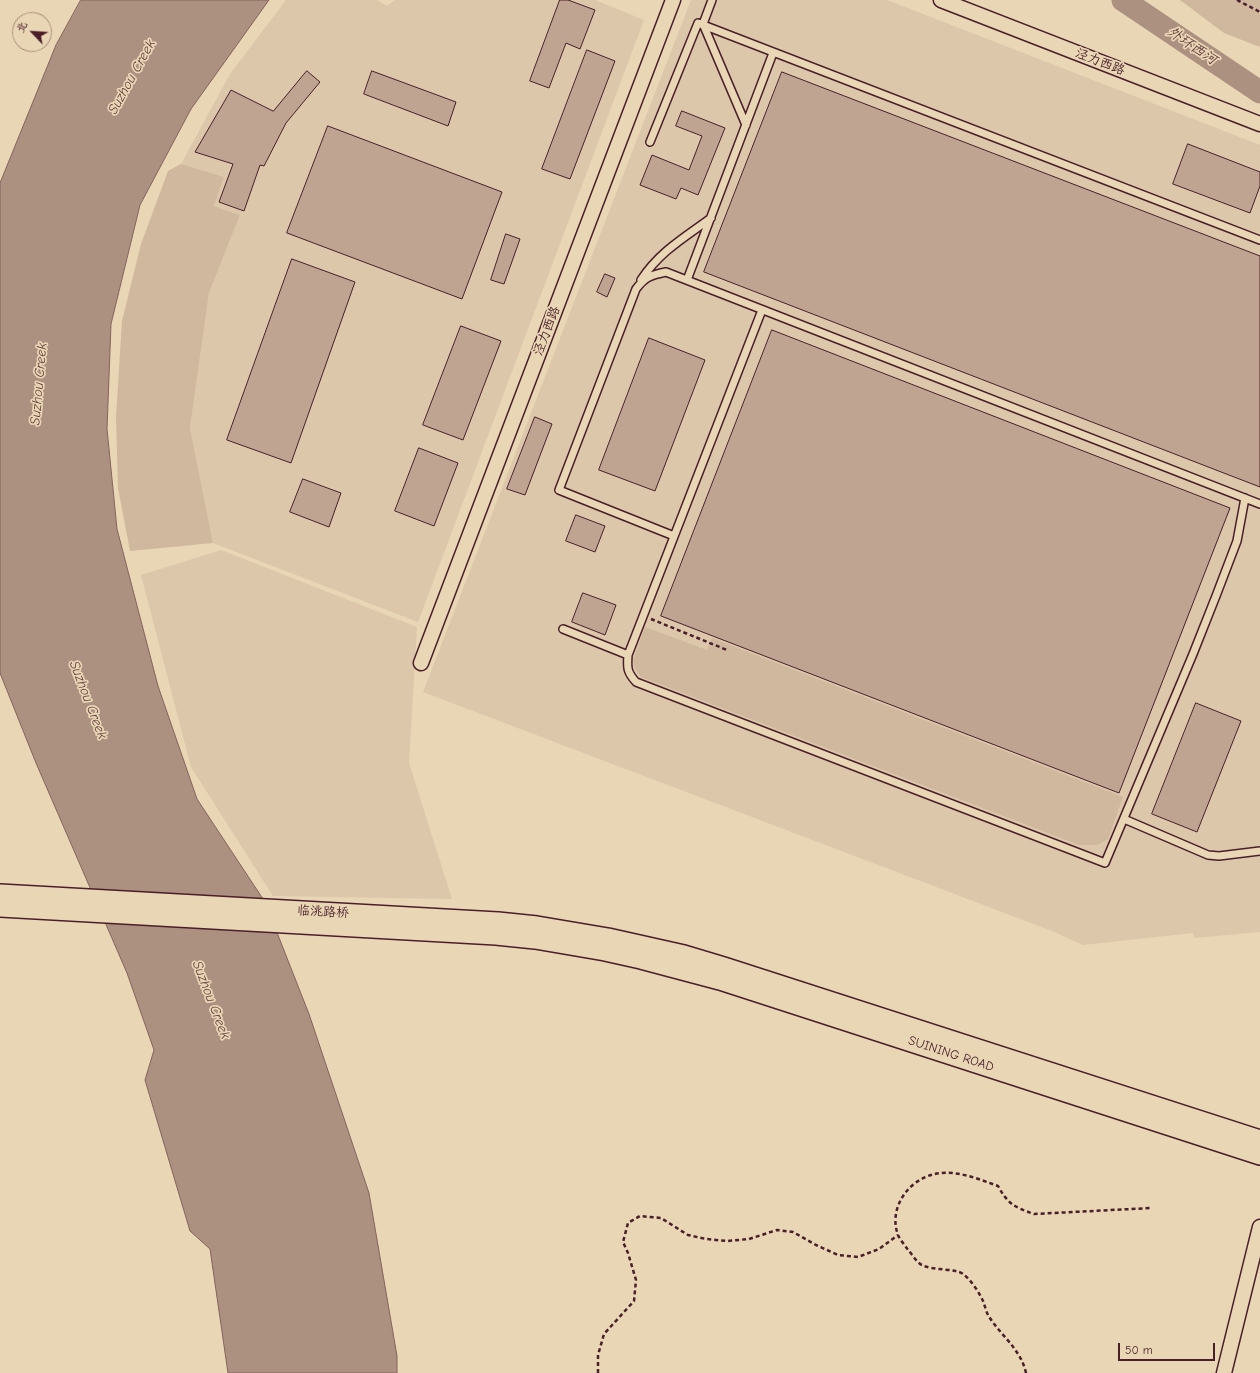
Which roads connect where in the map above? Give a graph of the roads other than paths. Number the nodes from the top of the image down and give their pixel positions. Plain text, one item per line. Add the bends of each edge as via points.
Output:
1 (673, 0) edge
2 (712, 0) edge
3 (941, 0) edge
4 (702, 24) junction
5 (773, 53) junction
6 (1260, 124) edge
7 (746, 125) junction
8 (650, 142) dead end
9 (711, 218) junction
10 (1260, 240) edge
11 (687, 280) junction
12 (636, 289) junction
13 (762, 310) junction
14 (1245, 498) junction
15 (1260, 504) edge
16 (674, 536) junction
17 (563, 630) dead end
18 (628, 655) junction
19 (421, 663) dead end
20 (1124, 820) junction
21 (1260, 851) edge
22 (0, 894) edge
23 (0, 907) edge
24 (643, 952) junction
25 (1260, 1140) edge
26 (1260, 1155) edge
27 (1260, 1227) edge
28 (1224, 1373) edge

1 - 19 street, 泾力西路
2 - 4 lane
3 - 6 street, 泾力西路
4 - 5 lane
4 - 7 lane
4 - 8 lane via 698,23
5 - 7 lane
5 - 10 lane
7 - 9 lane
9 - 11 lane
9 - 12 lane via 661,254
11 - 12 lane via 666,272 644,279
11 - 13 lane
12 - 16 lane via 560,490
13 - 14 lane
13 - 16 lane
14 - 15 lane
14 - 20 lane via 1237,541
16 - 18 lane
17 - 18 lane
18 - 20 lane via 627,667 636,682 1105,864
20 - 21 lane via 1208,855
22 - 24 main road, 临洮路桥 via 498,922 571,931
23 - 24 main road, 临洮路桥 via 496,935
24 - 25 main road, SUINING ROAD via 718,965
24 - 26 main road, SUINING ROAD via 707,976
27 - 28 street

